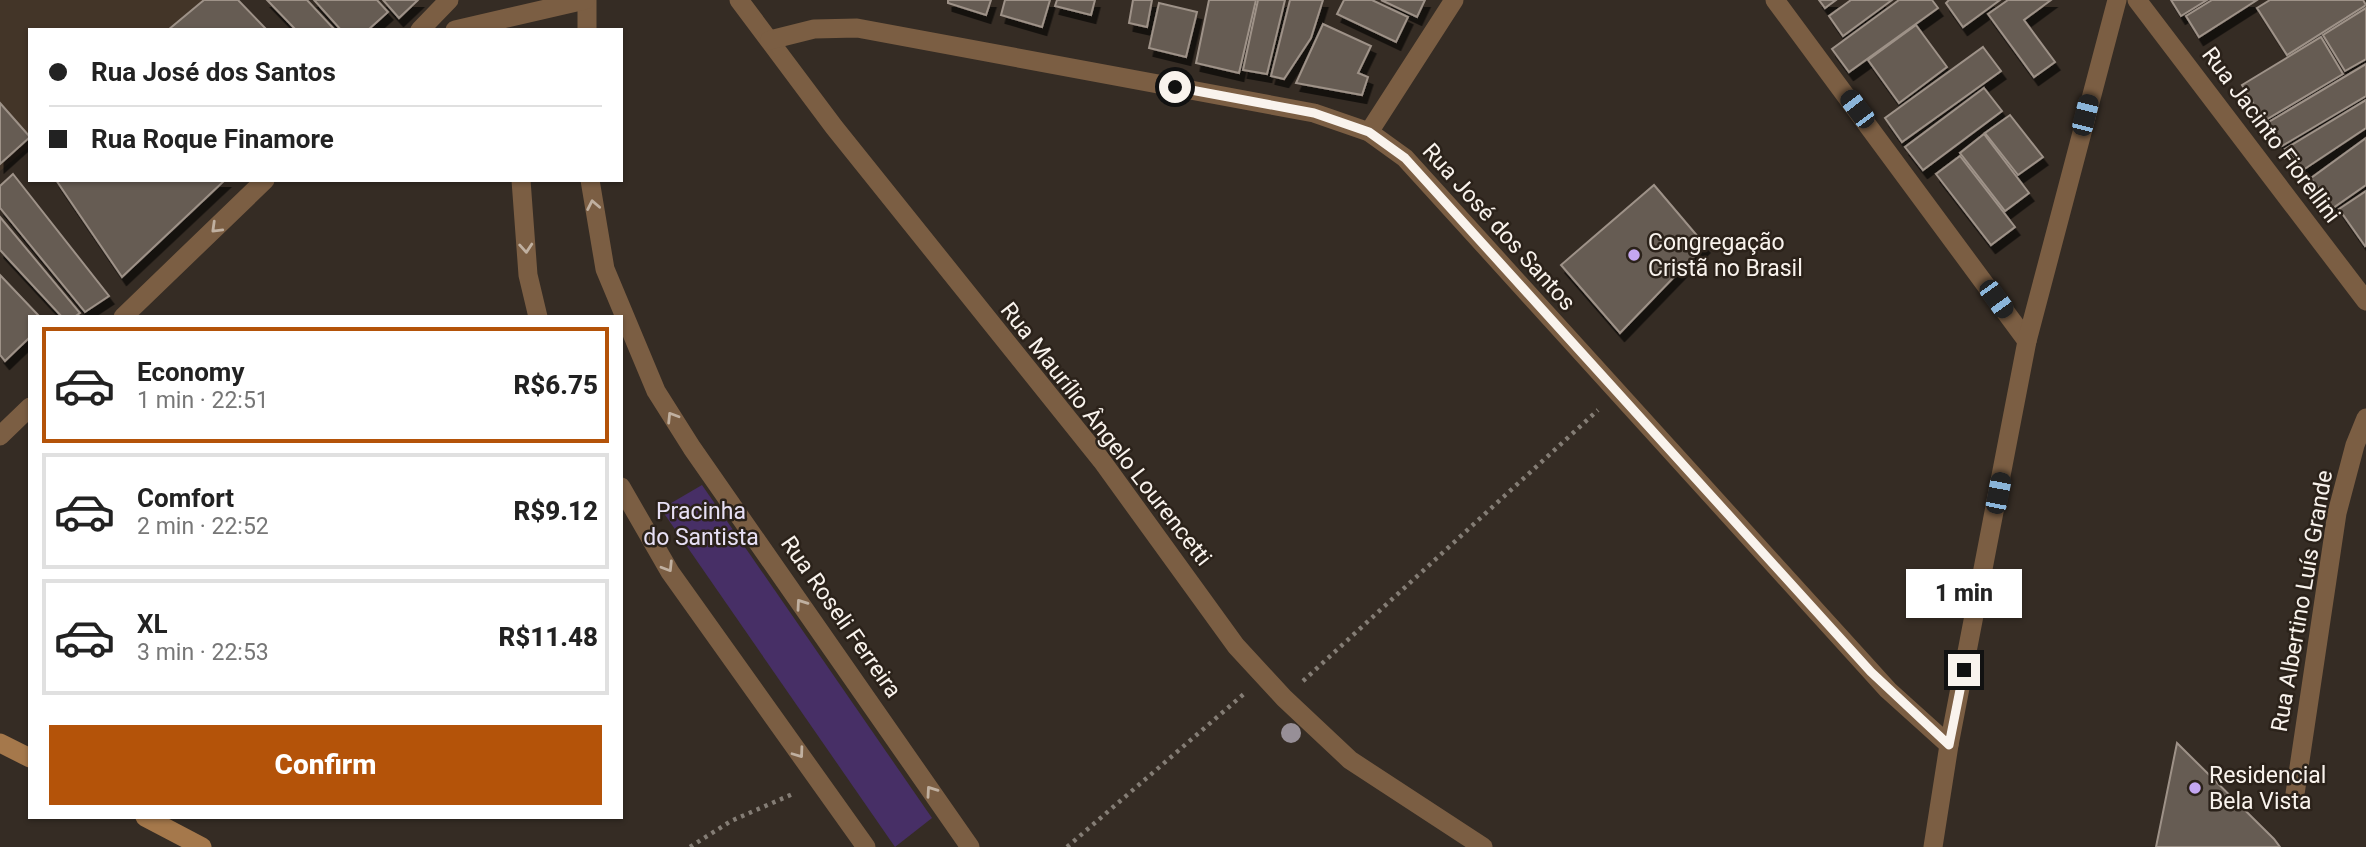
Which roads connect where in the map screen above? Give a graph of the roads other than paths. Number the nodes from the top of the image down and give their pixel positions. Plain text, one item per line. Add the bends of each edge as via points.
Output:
1 (449, 0) edge
2 (586, 0) edge
3 (739, 0) edge
4 (1454, 0) edge
5 (1775, 0) edge
6 (2117, 0) edge
7 (2137, 0) edge
8 (506, 16) edge
9 (422, 28) edge
10 (463, 28) edge
11 (587, 28) edge
12 (770, 40) junction
13 (1369, 132) junction
14 (263, 182) edge
15 (521, 182) edge
16 (590, 182) edge
17 (2366, 301) edge
18 (126, 315) edge
19 (538, 315) edge
20 (2027, 341) junction
21 (28, 409) edge
22 (2366, 418) edge
23 (0, 436) edge
24 (623, 490) edge
25 (0, 743) edge
26 (1949, 745) junction
27 (28, 757) edge
28 (2295, 794) dead end
29 (149, 819) edge
30 (202, 847) edge
31 (866, 847) edge
32 (970, 847) edge
33 (1483, 847) edge
34 (1933, 847) edge

1 - 9 street
2 - 8 street
2 - 11 street
3 - 12 street, Rua Maurílio Ângelo Lourencetti
4 - 13 street
5 - 20 street
6 - 20 street
7 - 17 street, Rua Jacinto Fiorellini
8 - 10 street
12 - 13 street, Rua José dos Santos via 814,29 857,28 1314,113
12 - 33 street, Rua Maurílio Ângelo Lourencetti via 834,127 1102,461 1236,646 1350,760
13 - 26 street, Rua José dos Santos via 1405,158 1888,690
14 -> 18 street
15 -> 19 street via 528,275
32 -> 16 street, Rua Roseli Ferreira via 656,391 605,269
20 - 26 street
21 - 23 street
22 - 28 street, Rua Albertino Luís Grande via 2337,513
24 -> 31 street via 670,572
25 - 27 main road
26 - 34 street
29 - 30 main road

